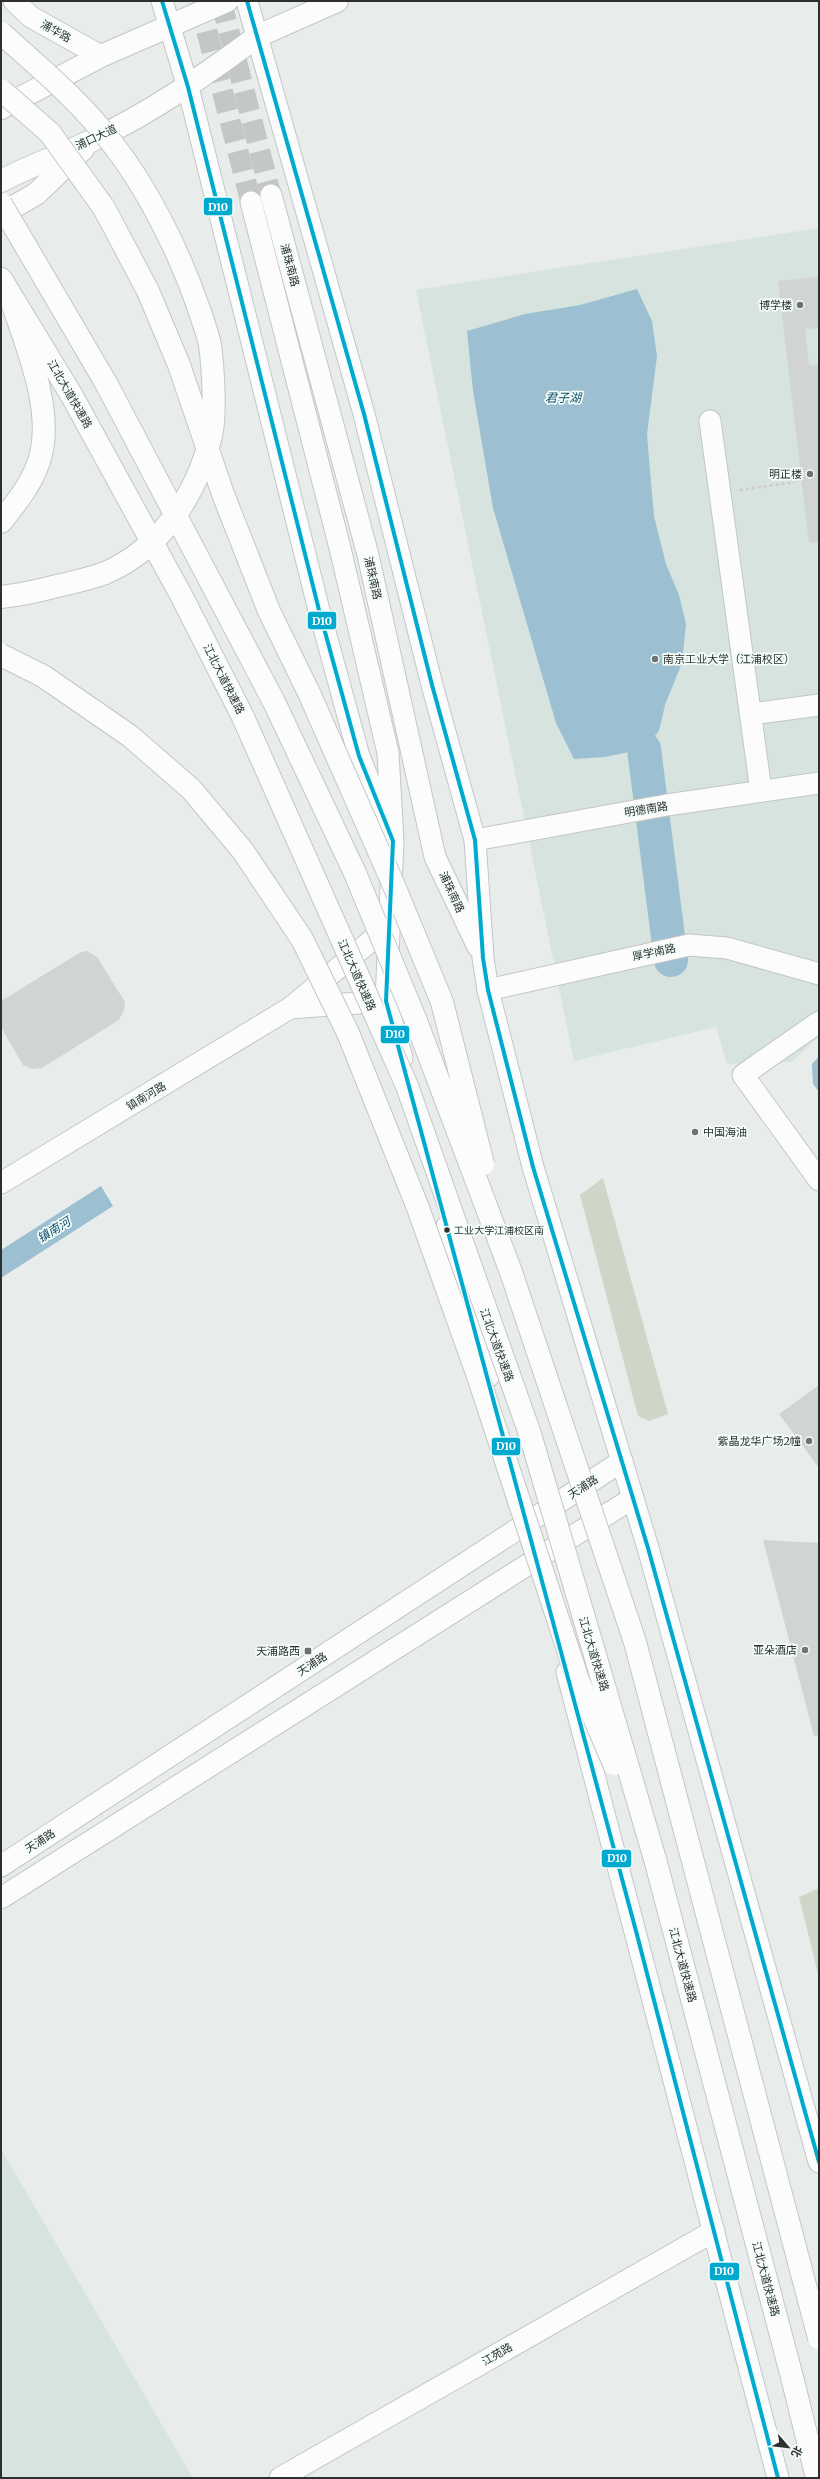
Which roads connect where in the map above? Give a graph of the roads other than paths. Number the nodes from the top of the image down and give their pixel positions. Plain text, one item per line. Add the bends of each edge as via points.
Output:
1 (14, 1) edge
2 (162, 1) edge
3 (227, 1) edge
4 (247, 1) edge
5 (337, 1) edge
6 (170, 26) junction
7 (1, 34) edge
8 (258, 36) junction
9 (101, 56) junction
10 (188, 87) junction
11 (1, 90) edge
12 (1, 108) edge
13 (93, 140) junction
14 (1, 181) edge
15 (271, 195) tunnel mouth
16 (251, 202) tunnel mouth
17 (1, 204) edge
18 (1, 214) edge
19 (5, 286) edge
20 (710, 420) dead end
21 (1, 522) edge
22 (1, 597) edge
23 (1, 655) edge
24 (819, 705) edge
25 (751, 714) junction
26 (819, 783) edge
27 (762, 791) junction
28 (475, 840) junction
29 (393, 841) junction
30 (390, 925) junction
31 (483, 958) junction
32 (819, 974) edge
33 (488, 990) junction
34 (386, 1001) junction
35 (290, 1008) junction
36 (819, 1022) edge
37 (819, 1180) edge
38 (1, 1183) edge
39 (511, 1272) junction
40 (622, 1461) junction
41 (633, 1498) junction
42 (527, 1523) junction
43 (537, 1559) junction
44 (655, 1859) junction
45 (1, 1866) edge
46 (1, 1898) edge
47 (819, 2162) edge
48 (714, 2231) junction
49 (819, 2338) edge
50 (280, 2478) edge
51 (778, 2478) edge
52 (818, 2478) edge

1 - 9 street, 浦华路 via 31,17
2 - 6 street, 浦珠南路
3 - 6 main road
4 - 8 street, 浦珠南路
5 - 8 main road
6 - 9 main road
6 - 10 street, 浦珠南路
7 - 22 main road, bridge via 66,90 113,144 149,201 187,273 210,344 213,396 212,434 198,478 182,507 161,533 132,558 105,573 21,595
8 - 10 main road, 浦口大道
8 - 28 street, 浦珠南路 via 364,414 432,684
9 - 12 main road
10 - 13 main road, 浦口大道
10 - 29 street, 浦珠南路 via 319,610 357,749
11 - 39 main road, bridge via 50,133 104,208 148,291 179,365 222,494 269,611 370,830 442,1002
13 - 14 main road, 浦口大道 via 26,167
13 - 18 main road via 36,194
15 - 31 street, 浦珠南路 via 368,555 435,857
16 - 29 street, 浦珠南路 via 340,548 388,753
17 - 39 main road, bridge via 106,383 274,702 355,873 416,1021
19 - 21 main road via 33,370 44,418 41,454 24,494
19 - 44 main road, 江北大道快速路, bridge via 72,396 181,596 243,717 406,1086 530,1434
20 - 25 street
23 - 44 main road, bridge via 43,676 130,736 191,789 243,851 302,938 348,1033 418,1208 478,1376 578,1680
24 - 25 street
25 - 27 street
26 - 27 street, 明德南路
27 - 28 street, 明德南路 via 667,805
28 - 31 street, 浦珠南路
29 - 30 street, 浦珠南路
30 - 34 street, 浦珠南路
30 - 35 street, 镇南河路
31 - 33 street, 浦珠南路
32 - 33 street, 厚学南路 via 727,948 689,945
33 - 40 street, 浦珠南路 via 533,1168
34 - 35 street
34 - 42 street, 浦珠南路
35 - 38 street, 镇南河路
36 - 37 street via 743,1075
39 - 49 main road, bridge via 635,1642
40 - 41 street, 浦珠南路
40 - 42 street, 天浦路
41 - 43 street
41 - 47 street, 浦珠南路
42 - 43 street, 浦珠南路
42 - 45 street, 天浦路
43 - 46 street
43 - 48 street, 浦珠南路
44 - 52 main road, 江北大道快速路, bridge
48 - 50 street, 江苑路
48 - 51 street, 浦珠南路

